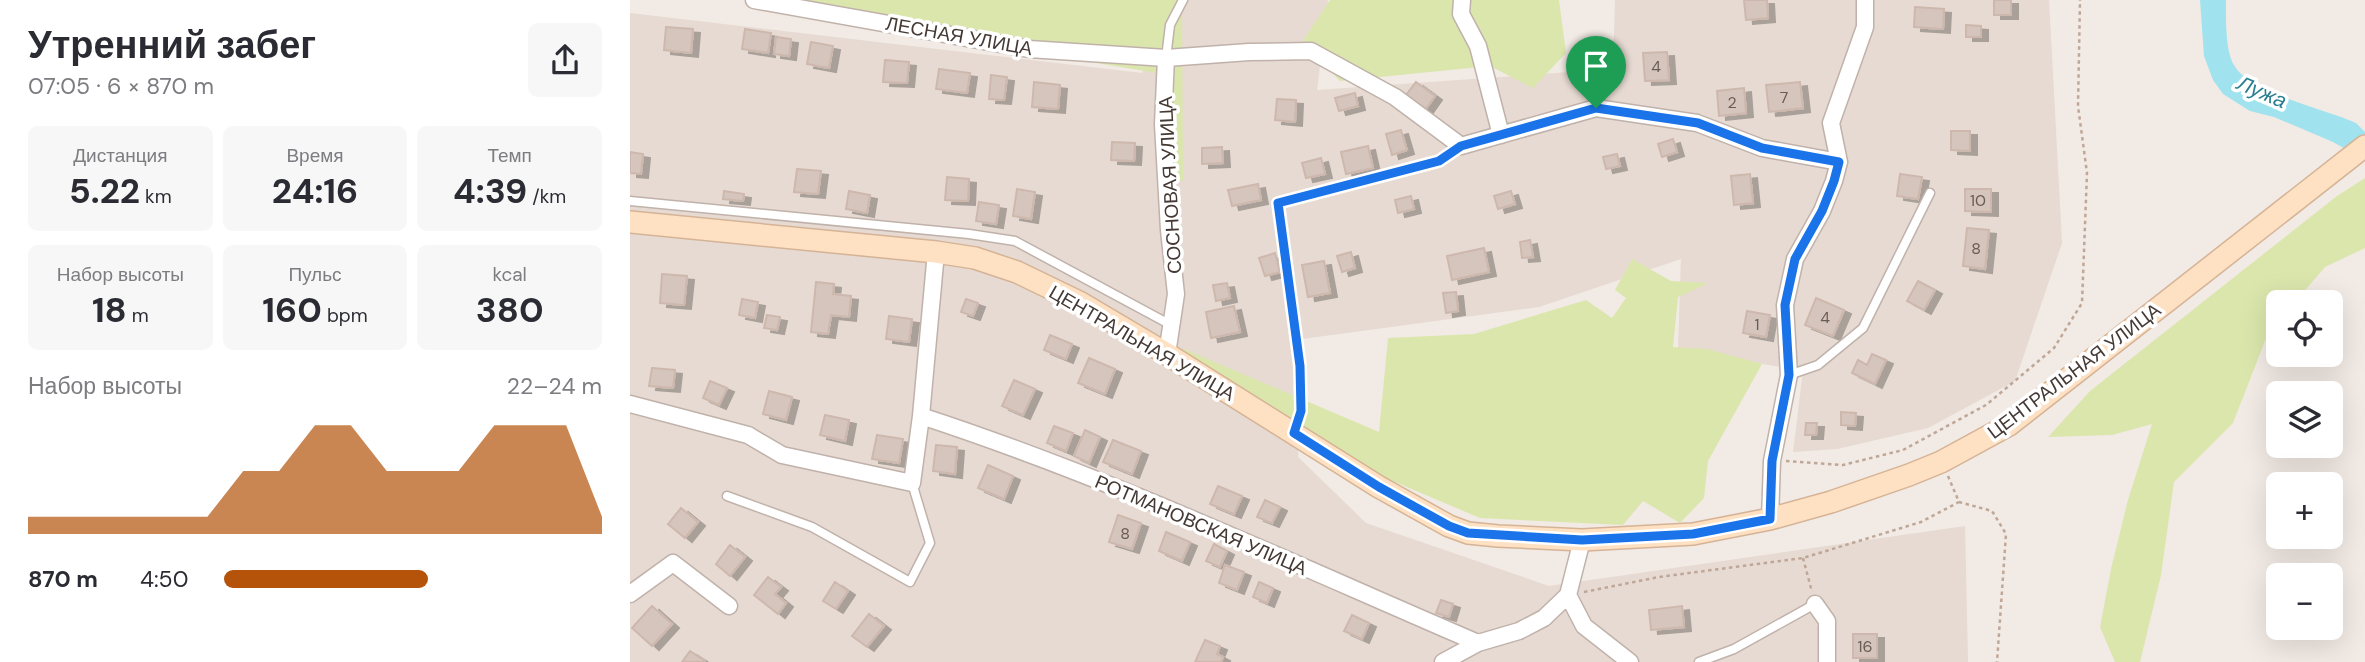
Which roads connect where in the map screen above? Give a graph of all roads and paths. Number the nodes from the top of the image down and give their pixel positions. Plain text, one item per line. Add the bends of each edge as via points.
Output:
1 (754, 0) edge
2 (1183, 0) edge
3 (1462, 0) edge
4 (1865, 0) edge
5 (2080, 0) edge
6 (1166, 58) junction
7 (1501, 135) junction
8 (1461, 146) junction
9 (2365, 146) edge
10 (1839, 162) junction
11 (1930, 193) dead end
12 (630, 201) edge
13 (630, 222) edge
14 (936, 252) junction
15 (1171, 325) junction
16 (1167, 354) junction
17 (1789, 375) junction
18 (630, 404) edge
19 (920, 416) junction
20 (1294, 433) junction
21 (1772, 461) junction
22 (1941, 462) junction
23 (912, 483) junction
24 (727, 496) dead end
25 (1959, 502) junction
26 (1770, 519) junction
27 (1582, 540) junction
28 (1803, 558) junction
29 (630, 594) edge
30 (1568, 595) junction
31 (1815, 604) junction
32 (729, 606) dead end
33 (1478, 643) junction
34 (1443, 662) edge
35 (1630, 662) edge
36 (1699, 662) edge
37 (1827, 662) edge
38 (1997, 662) edge

1 - 6 street, ЛЕСНАЯ УЛИЦА via 1029,49
2 - 6 lane via 1170,25
3 - 7 street via 1461,14 1478,46
4 - 10 street via 1865,27 1831,123
5 - 21 path via 2078,106 2087,173 2082,303 2054,348 1986,405 1903,450 1843,465
6 - 8 street via 1311,51 1395,97
6 - 15 street, СОСНОВАЯ УЛИЦА via 1163,124 1176,294
7 - 8 street
7 - 10 street via 1596,108 1698,123 1762,148
8 - 20 lane via 1439,161 1278,203 1300,366 1301,411
9 - 22 street, ЦЕНТРАЛЬНАЯ УЛИЦА via 2009,425
10 - 17 street via 1822,211 1795,259 1785,305
11 - 17 lane via 1863,328 1818,365
12 - 15 lane via 1014,241
13 - 14 street, ЦЕНТРАЛЬНАЯ УЛИЦА
14 - 16 street, ЦЕНТРАЛЬНАЯ УЛИЦА via 975,258 1017,272
14 - 19 street
15 - 16 street, СОСНОВАЯ УЛИЦА
16 - 20 street, ЦЕНТРАЛЬНАЯ УЛИЦА
17 - 21 street
18 - 23 street via 748,435 782,455
19 - 23 street
19 - 33 street, РОТМАНОВСКАЯ УЛИЦА via 997,441 1177,514
20 - 27 street, ЦЕНТРАЛЬНАЯ УЛИЦА via 1449,526 1468,533
21 - 26 street
22 - 25 path
22 - 26 street, ЦЕНТРАЛЬНАЯ УЛИЦА
23 - 24 lane via 930,543 910,582 812,527
25 - 28 path via 1921,522
25 - 38 path via 1992,511 2006,534
26 - 27 street, ЦЕНТРАЛЬНАЯ УЛИЦА via 1693,534
27 - 30 street
28 - 30 path
28 - 31 path
29 - 32 street via 673,563
30 - 33 street via 1544,618
30 - 35 street via 1584,626
31 - 36 lane via 1734,649
31 - 37 street via 1827,621
33 - 34 street

